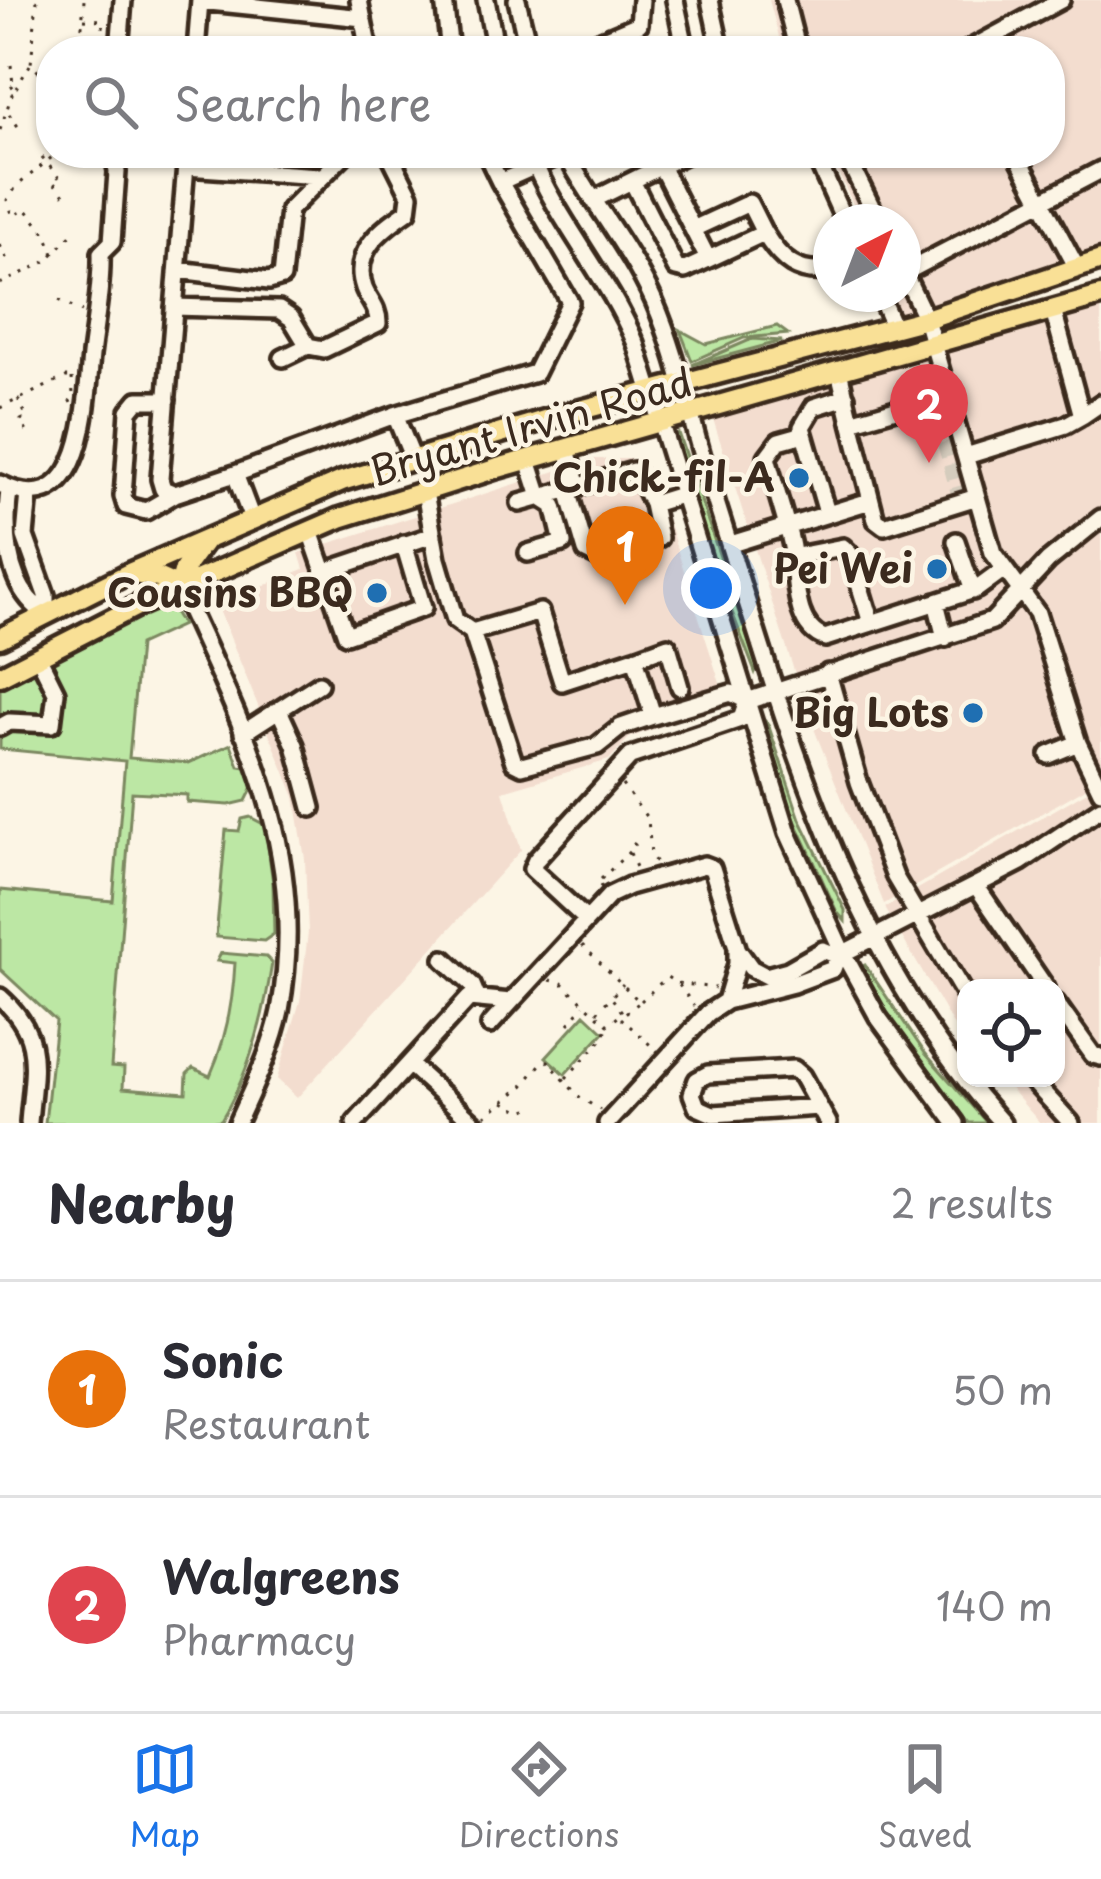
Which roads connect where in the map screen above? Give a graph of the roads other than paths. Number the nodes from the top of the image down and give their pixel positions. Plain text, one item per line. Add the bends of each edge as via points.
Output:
1 (123, 0) edge
2 (359, 0) edge
3 (444, 0) edge
4 (486, 0) edge
5 (517, 0) edge
6 (640, 0) edge
7 (675, 0) edge
8 (710, 0) edge
9 (784, 0) edge
10 (1061, 0) edge
11 (200, 1) edge
12 (256, 4) edge
13 (363, 18) junction
14 (120, 36) edge
15 (197, 36) edge
16 (366, 36) edge
17 (448, 36) edge
18 (493, 36) edge
19 (525, 36) edge
20 (610, 36) edge
21 (683, 36) edge
22 (718, 36) edge
23 (794, 36) edge
24 (994, 36) edge
25 (117, 168) edge
26 (186, 168) edge
27 (254, 168) edge
28 (329, 168) edge
29 (396, 168) edge
30 (493, 168) edge
31 (521, 168) edge
32 (537, 168) edge
33 (574, 168) edge
34 (657, 168) edge
35 (662, 168) edge
36 (821, 168) edge
37 (852, 168) edge
38 (1024, 168) edge
39 (1101, 170) edge
40 (320, 176) junction
41 (632, 181) junction
42 (500, 182) junction
43 (592, 200) junction
44 (1041, 202) junction
45 (837, 204) edge
46 (870, 204) edge
47 (693, 230) junction
48 (764, 233) junction
49 (708, 259) junction
50 (1101, 260) edge
51 (921, 263) edge
52 (1077, 268) junction
53 (178, 270) junction
54 (813, 270) edge
55 (282, 277) junction
56 (1101, 296) edge
57 (174, 307) junction
58 (921, 309) edge
59 (1053, 310) junction
60 (887, 312) edge
61 (284, 313) junction
62 (926, 319) junction
63 (894, 328) junction
64 (933, 344) junction
65 (308, 346) junction
66 (283, 358) dead end
67 (839, 371) junction
68 (680, 385) junction
69 (650, 393) junction
70 (947, 394) junction
71 (846, 397) junction
72 (167, 400) junction
73 (1101, 403) edge
74 (395, 415) junction
75 (690, 416) junction
76 (1082, 416) junction
77 (851, 422) junction
78 (660, 425) junction
79 (804, 434) junction
80 (567, 450) junction
81 (966, 456) junction
82 (412, 459) junction
83 (528, 460) junction
84 (235, 474) junction
85 (5, 487) edge
86 (573, 488) junction
87 (425, 492) junction
88 (29, 494) junction
89 (175, 494) junction
90 (681, 496) junction
91 (540, 497) junction
92 (977, 497) junction
93 (870, 501) junction
94 (520, 503) dead end
95 (652, 504) junction
96 (827, 513) junction
97 (1101, 518) edge
98 (252, 519) junction
99 (786, 526) junction
100 (310, 531) junction
101 (434, 535) junction
102 (25, 536) junction
103 (205, 539) junction
104 (7, 540) junction
105 (956, 541) dead end
106 (404, 544) junction
107 (731, 544) junction
108 (527, 553) dead end
109 (792, 557) junction
110 (24, 568) junction
111 (1003, 570) junction
112 (323, 572) junction
113 (129, 573) junction
114 (179, 587) junction
115 (973, 591) junction
116 (1022, 591) junction
117 (936, 602) junction
118 (46, 614) junction
119 (871, 623) junction
120 (92, 628) junction
121 (472, 632) junction
122 (0, 638) edge
123 (945, 638) junction
124 (635, 658) junction
125 (32, 659) junction
126 (828, 674) junction
127 (0, 676) edge
128 (319, 684) dead end
129 (680, 687) dead end
130 (775, 690) junction
131 (747, 701) junction
132 (279, 710) junction
133 (653, 716) junction
134 (0, 728) edge
135 (243, 733) junction
136 (1078, 743) junction
137 (1049, 755) dead end
138 (1101, 790) edge
139 (312, 808) dead end
140 (1101, 808) edge
141 (976, 886) junction
142 (916, 918) junction
143 (587, 920) junction
144 (873, 940) junction
145 (737, 947) junction
146 (840, 954) junction
147 (444, 959) dead end
148 (1040, 979) edge
149 (957, 983) edge
150 (767, 984) junction
151 (727, 996) junction
152 (0, 997) edge
153 (477, 997) junction
154 (511, 1002) junction
155 (1065, 1016) edge
156 (490, 1025) dead end
157 (1101, 1057) edge
158 (409, 1064) junction
159 (1038, 1087) edge
160 (824, 1115) edge
161 (609, 1121) edge
162 (29, 1123) edge
163 (237, 1123) edge
164 (355, 1123) edge
165 (476, 1123) edge
166 (956, 1123) edge
167 (1002, 1123) edge
168 (1071, 1123) edge

1 - 14 street
2 - 13 street
3 - 17 street
4 - 18 street
5 - 19 street
6 - 20 street via 639,24
7 - 21 street
8 - 22 street
9 - 23 street
10 - 24 street
11 - 12 street
11 - 15 street
12 - 13 street
13 - 16 street
25 - 88 street via 113,237 101,253 81,378 79,444 52,487
26 - 53 street
27 - 40 street
28 - 40 street
29 - 65 street via 410,195 407,211 370,240 363,260 362,285 378,322 324,349
30 - 42 street
31 - 42 street
32 - 69 street via 623,314
33 - 43 street
34 - 41 street
35 - 47 street
36 - 45 street
37 - 46 street
38 - 44 street
39 - 44 street
40 - 55 street via 289,210
41 - 43 street
41 - 49 street via 676,268
42 - 74 street via 570,302 535,374
43 - 68 street via 647,286
44 - 51 street
44 - 52 street
47 - 48 street via 749,203
47 - 49 street
48 - 49 street
48 - 54 street via 784,260
50 - 52 main road, Bryant Irvin Road
52 - 62 main road, Bryant Irvin Road
53 - 55 street
53 - 57 street
55 - 61 street
56 - 59 main road, Bryant Irvin Road
57 - 61 street
57 - 72 street
58 - 62 street
59 - 64 main road, Bryant Irvin Road
59 - 76 street
60 - 63 street
61 - 65 street
62 - 63 main road, Bryant Irvin Road
62 - 64 street
63 - 68 main road, Bryant Irvin Road
64 - 67 main road, Bryant Irvin Road
64 - 70 street
65 - 66 street
67 - 71 street
67 - 75 main road, Bryant Irvin Road
68 - 69 main road, Bryant Irvin Road
68 - 75 street
69 - 78 street
69 - 82 main road, Bryant Irvin Road
70 - 77 street
70 - 81 street
71 - 77 street
71 - 79 street via 814,407
72 - 89 street via 160,479
72 - 89 street via 138,400 129,412 124,496 126,506 146,511
73 - 76 street
74 - 82 street
74 - 84 street
75 - 78 main road, Bryant Irvin Road
75 - 107 street
76 - 81 street
77 - 93 street
78 - 80 main road, Bryant Irvin Road
78 - 90 street
79 - 96 street
79 - 99 street via 779,441 767,457
80 - 83 main road, Bryant Irvin Road
80 - 86 street
81 - 92 street
82 - 87 main road
82 - 98 main road, Bryant Irvin Road
83 - 87 main road, Bryant Irvin Road
83 - 91 street
84 - 89 street
84 - 98 street
85 - 88 street
85 - 104 street
86 - 91 street
86 - 95 street via 633,471
86 - 95 street via 586,551 598,557 659,538
87 - 100 main road, Bryant Irvin Road
87 - 101 street
88 - 102 street
90 - 95 street
90 - 131 street
91 - 94 street
91 - 108 street via 554,506 563,543
92 - 93 street via 884,526
92 - 111 street
93 - 96 street
96 - 99 street
97 - 116 street
98 - 103 main road, Bryant Irvin Road
99 - 107 street
99 - 109 street
100 - 112 street
100 - 114 main road, Bryant Irvin Road
101 - 106 street
101 - 121 street via 455,620
102 - 104 street
102 - 110 street
103 - 113 main road, Bryant Irvin Road
103 - 114 main road
104 - 110 street
105 - 115 street
106 - 112 street
106 - 112 street via 423,608 346,635
107 - 130 street
109 - 119 street via 843,547
109 - 119 street via 796,590 817,635
110 - 118 street via 46,595
111 - 115 street
111 - 116 street
113 - 114 main road
113 - 118 main road, Bryant Irvin Road
114 - 120 main road, Bryant Irvin Road
114 - 135 street
115 - 117 street
116 - 123 street via 992,621
116 - 136 street via 1037,614
117 - 119 street
117 - 123 street
118 - 120 main road
118 - 122 main road, Bryant Irvin Road
118 - 125 main road
120 - 125 main road, Bryant Irvin Road
121 - 124 street via 540,612 562,682
121 - 133 street via 514,763 597,746
123 - 126 street
124 - 129 street via 668,646
124 - 133 street
125 - 127 main road, Bryant Irvin Road
125 - 134 street via 56,692 52,724
126 - 130 street
126 - 142 street via 859,782
128 - 132 street
130 - 131 street
130 - 144 street
131 - 133 street via 731,693
131 - 143 street via 741,718 631,756 532,869
131 - 146 street via 788,832
132 - 135 street
132 - 139 street
135 - 163 street via 270,805 288,918 280,1013
136 - 137 street
136 - 138 street
140 - 141 street
141 - 142 street
141 - 148 street
142 - 144 street
142 - 149 street
143 - 145 street via 610,896 704,865 712,868
143 - 154 street
144 - 146 street
144 - 167 street via 935,1043
145 - 150 street
145 - 151 street
146 - 150 street via 823,950 791,977
146 - 166 street
147 - 153 street
150 - 151 street
151 - 161 street
152 - 162 street via 31,1034
153 - 154 street
153 - 158 street
154 - 156 street
155 - 157 street
158 - 164 street
158 - 165 street
159 - 168 street
160 - 160 street via 790,1069 708,1074 692,1094 713,1114

